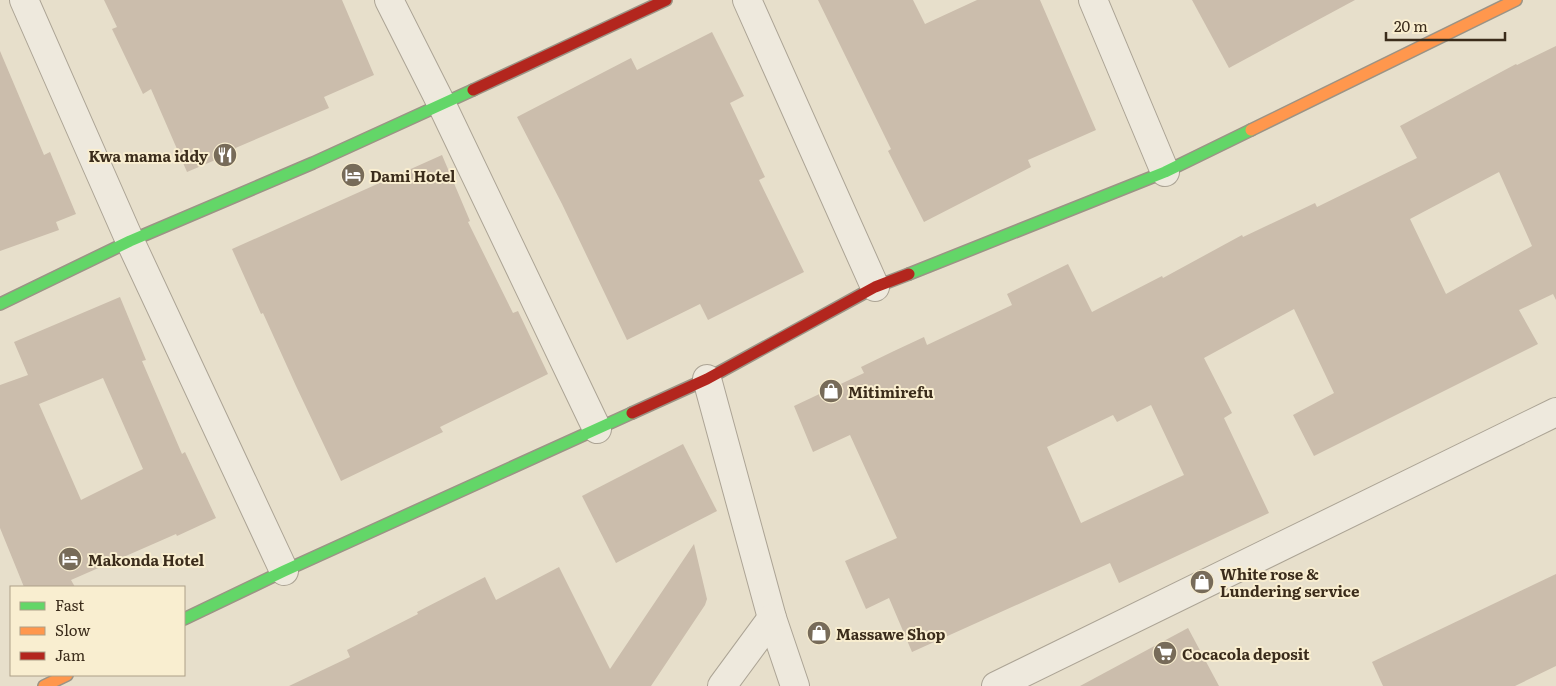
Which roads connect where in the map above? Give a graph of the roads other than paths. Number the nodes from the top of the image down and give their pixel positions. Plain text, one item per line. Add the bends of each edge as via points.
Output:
1 (24, 0) edge
2 (389, 0) edge
3 (666, 0) edge
4 (747, 0) edge
5 (1093, 0) edge
6 (1516, 0) edge
7 (1480, 8) edge
8 (442, 105) junction
9 (1165, 172) junction
10 (130, 241) junction
11 (875, 287) junction
12 (0, 304) edge
13 (707, 379) junction
14 (1556, 412) edge
15 (597, 430) junction
16 (284, 571) junction
17 (772, 618) junction
18 (185, 619) edge
19 (65, 676) edge
20 (44, 686) edge
21 (722, 686) edge
22 (795, 686) edge
23 (996, 686) edge

1 - 10 street
2 - 8 street
3 - 8 street
4 - 11 street
5 - 9 street
6 - 7 street
7 - 9 street
8 - 10 street
8 - 15 street
9 - 11 street
10 - 12 street
10 - 16 street
11 - 13 street
13 - 15 street
13 - 17 street
14 - 23 street
15 - 16 street
16 - 18 street
17 - 21 street
17 - 22 street
19 - 20 street

